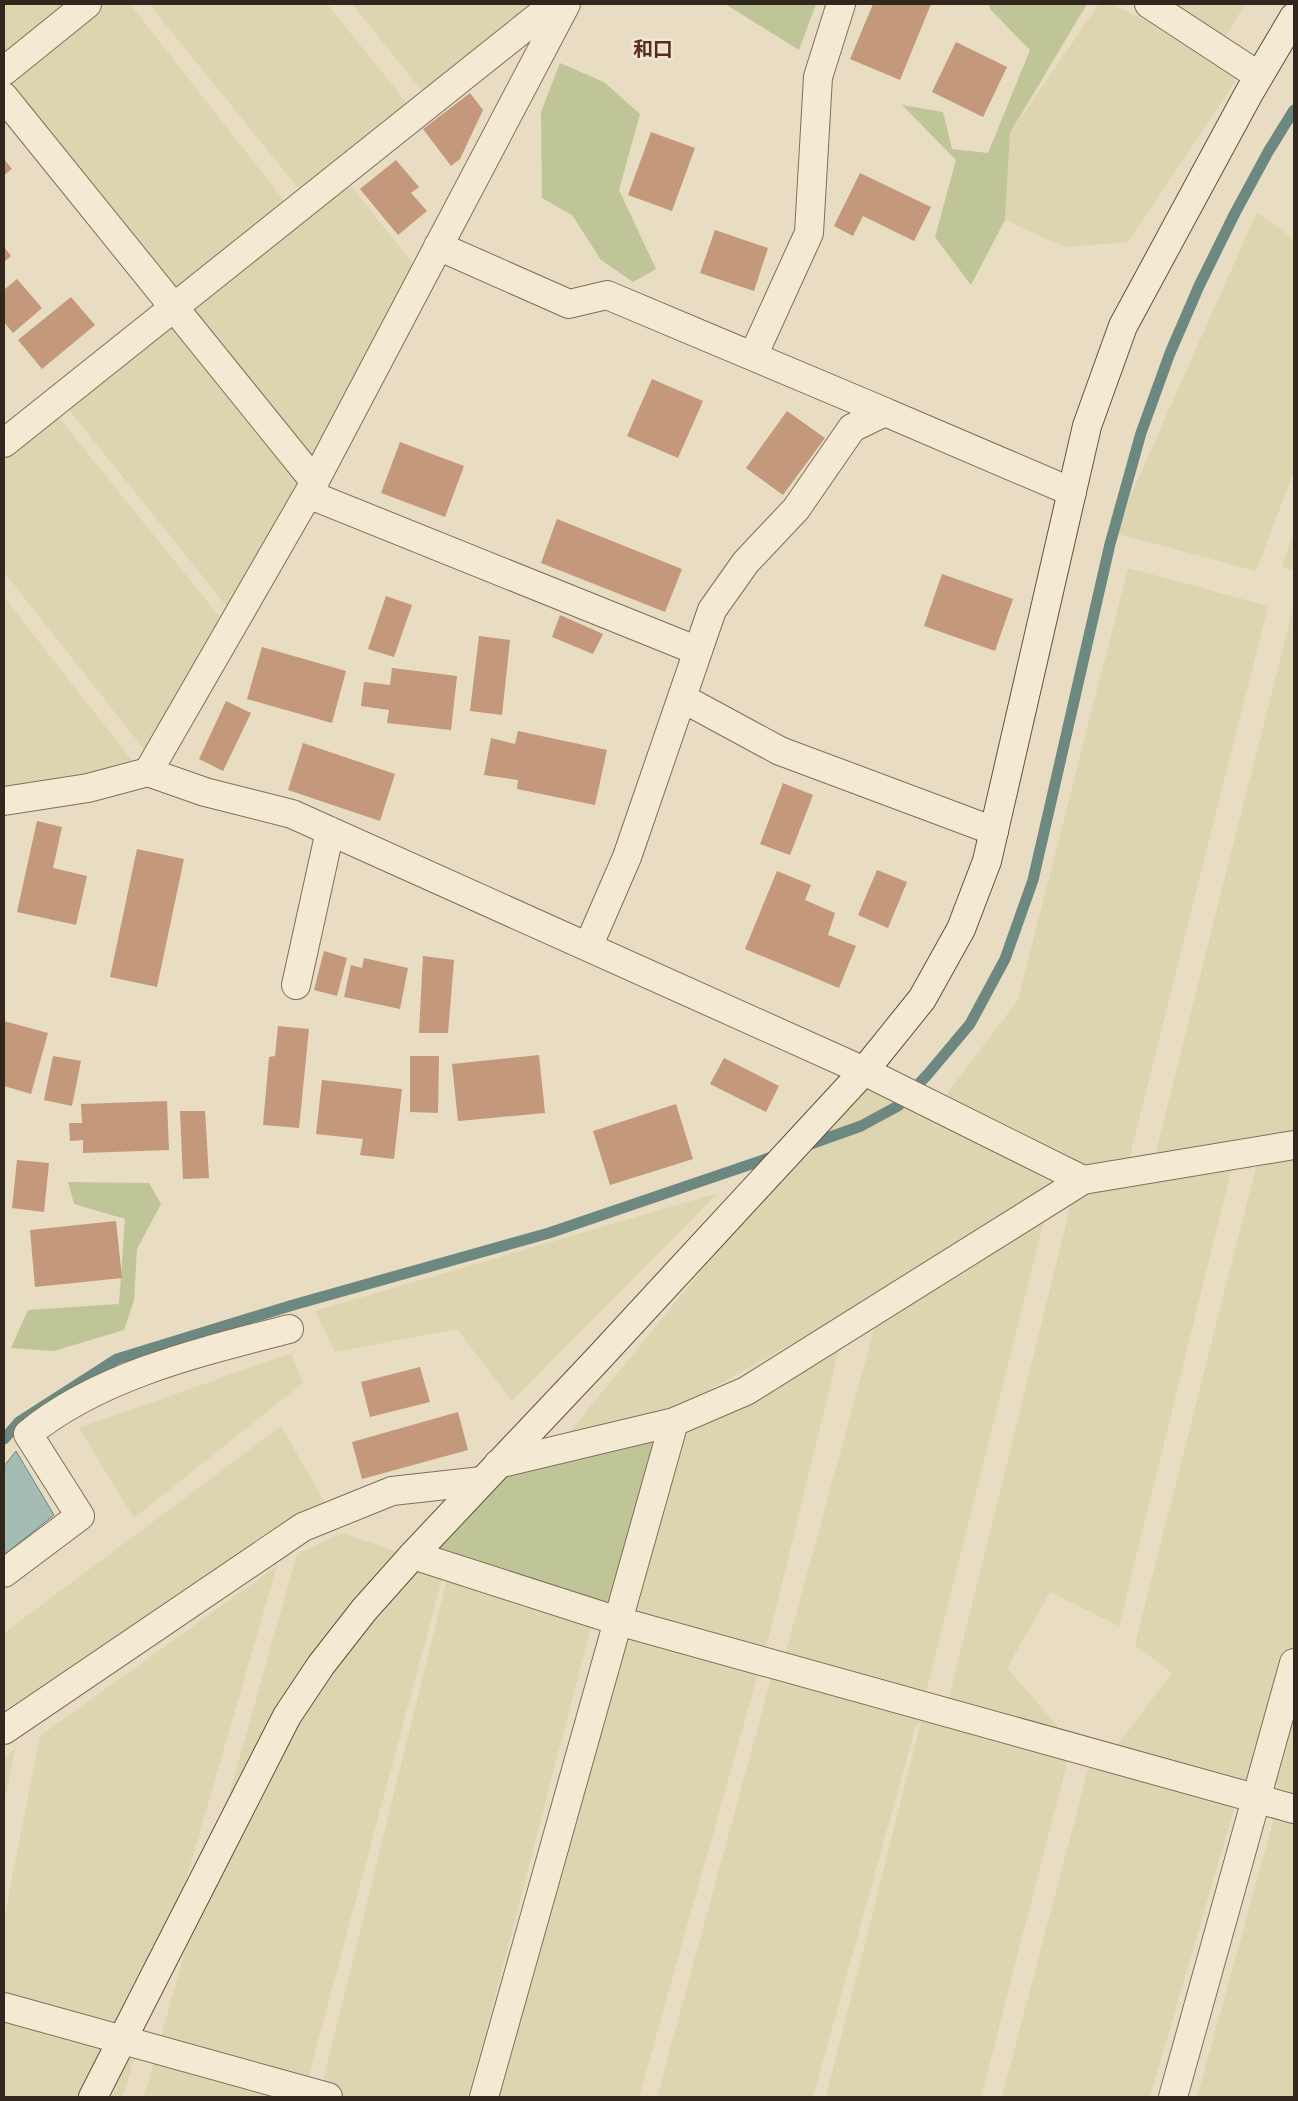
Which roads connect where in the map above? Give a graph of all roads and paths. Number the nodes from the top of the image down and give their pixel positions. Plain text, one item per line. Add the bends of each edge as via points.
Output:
1 (87, 4) edge
2 (554, 4) edge
3 (566, 4) edge
4 (841, 4) edge
5 (1150, 4) edge
6 (1294, 17) edge
7 (4, 70) edge
8 (1259, 76) junction
9 (4, 97) edge
10 (438, 246) junction
11 (175, 307) junction
12 (753, 356) junction
13 (885, 412) junction
14 (4, 443) edge
15 (312, 488) junction
16 (1072, 492) junction
17 (698, 651) junction
18 (682, 698) junction
19 (148, 772) junction
20 (4, 801) edge
21 (330, 831) junction
22 (994, 831) junction
23 (588, 947) junction
24 (296, 986) dead end
25 (864, 1071) junction
26 (1294, 1145) edge
27 (1083, 1180) junction
28 (288, 1329) dead end
29 (674, 1422) junction
30 (490, 1473) junction
31 (413, 1555) junction
32 (4, 1573) edge
33 (618, 1621) junction
34 (1294, 1663) edge
35 (4, 1730) edge
36 (1257, 1799) junction
37 (1294, 1809) edge
38 (4, 2007) edge
39 (122, 2040) junction
40 (93, 2097) edge
41 (328, 2097) edge
42 (484, 2097) edge
43 (1173, 2097) edge

1 - 7 street
2 - 11 street
3 - 10 street
4 - 12 street via 818,77 809,233
5 - 8 street
6 - 8 street
8 - 16 street via 1123,326 1087,426
9 - 11 street
10 - 12 street via 569,304 607,295
10 - 15 street
11 - 14 street
11 - 15 street
12 - 13 street
13 - 16 street
13 - 17 street via 852,428 796,509 746,562 712,610
15 - 17 street
15 - 19 street
16 - 22 street
17 - 18 street
18 - 22 street via 780,751
18 - 23 street via 627,857
19 - 20 street via 88,788
19 - 21 street via 205,792 292,814
21 - 23 street
21 - 24 street
22 - 25 street via 987,861 961,929 922,999
23 - 25 street
25 - 27 street
25 - 30 street
26 - 27 street
27 - 29 street via 746,1391
28 - 32 street via 192,1354 96,1390 46,1419 28,1434 80,1516
29 - 30 street
29 - 33 street
30 - 31 street
30 - 35 street via 392,1491 303,1527
31 - 33 street
31 - 39 street via 359,1616 287,1716
33 - 36 street
33 - 42 street
34 - 36 street
36 - 37 street
36 - 43 street
38 - 39 street
39 - 40 street
39 - 41 street

